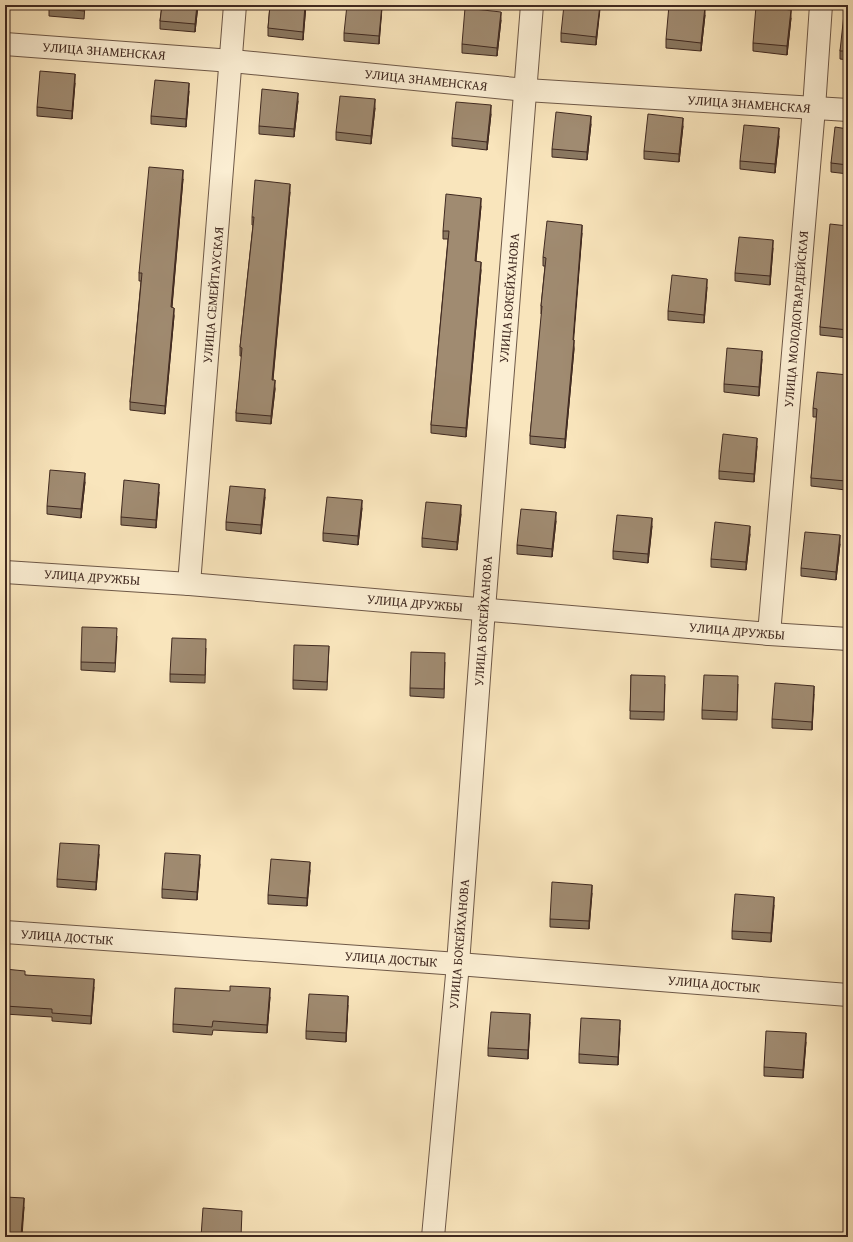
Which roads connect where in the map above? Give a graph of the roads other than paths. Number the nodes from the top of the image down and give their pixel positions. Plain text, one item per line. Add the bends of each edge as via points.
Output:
1 (235, 5) edge
2 (532, 5) edge
3 (821, 5) edge
4 (5, 44) edge
5 (232, 61) junction
6 (526, 90) junction
7 (814, 108) junction
8 (848, 110) edge
9 (5, 572) edge
10 (189, 584) junction
11 (484, 610) junction
12 (769, 634) junction
13 (848, 639) edge
14 (5, 932) edge
15 (458, 964) junction
16 (848, 994) edge
17 (433, 1237) edge

1 - 5 street, УЛИЦА СЕМЕЙТАУСКАЯ
2 - 6 street, УЛИЦА БОКЕЙХАНОВА
3 - 7 street, УЛИЦА МОЛОДОГВАРДЕЙСКАЯ
4 - 5 street, УЛИЦА ЗНАМЕНСКАЯ
5 - 6 street, УЛИЦА ЗНАМЕНСКАЯ
5 - 10 street, УЛИЦА СЕМЕЙТАУСКАЯ
6 - 7 street, УЛИЦА ЗНАМЕНСКАЯ
6 - 11 street, УЛИЦА БОКЕЙХАНОВА
7 - 8 street, УЛИЦА ЗНАМЕНСКАЯ
7 - 12 street, УЛИЦА МОЛОДОГВАРДЕЙСКАЯ
9 - 10 street, УЛИЦА ДРУЖБЫ
10 - 11 street, УЛИЦА ДРУЖБЫ
11 - 12 street, УЛИЦА ДРУЖБЫ
11 - 15 street, УЛИЦА БОКЕЙХАНОВА
12 - 13 street, УЛИЦА ДРУЖБЫ
14 - 15 street, УЛИЦА ДОСТЫК
15 - 16 street, УЛИЦА ДОСТЫК
15 - 17 street, УЛИЦА БОКЕЙХАНОВА

